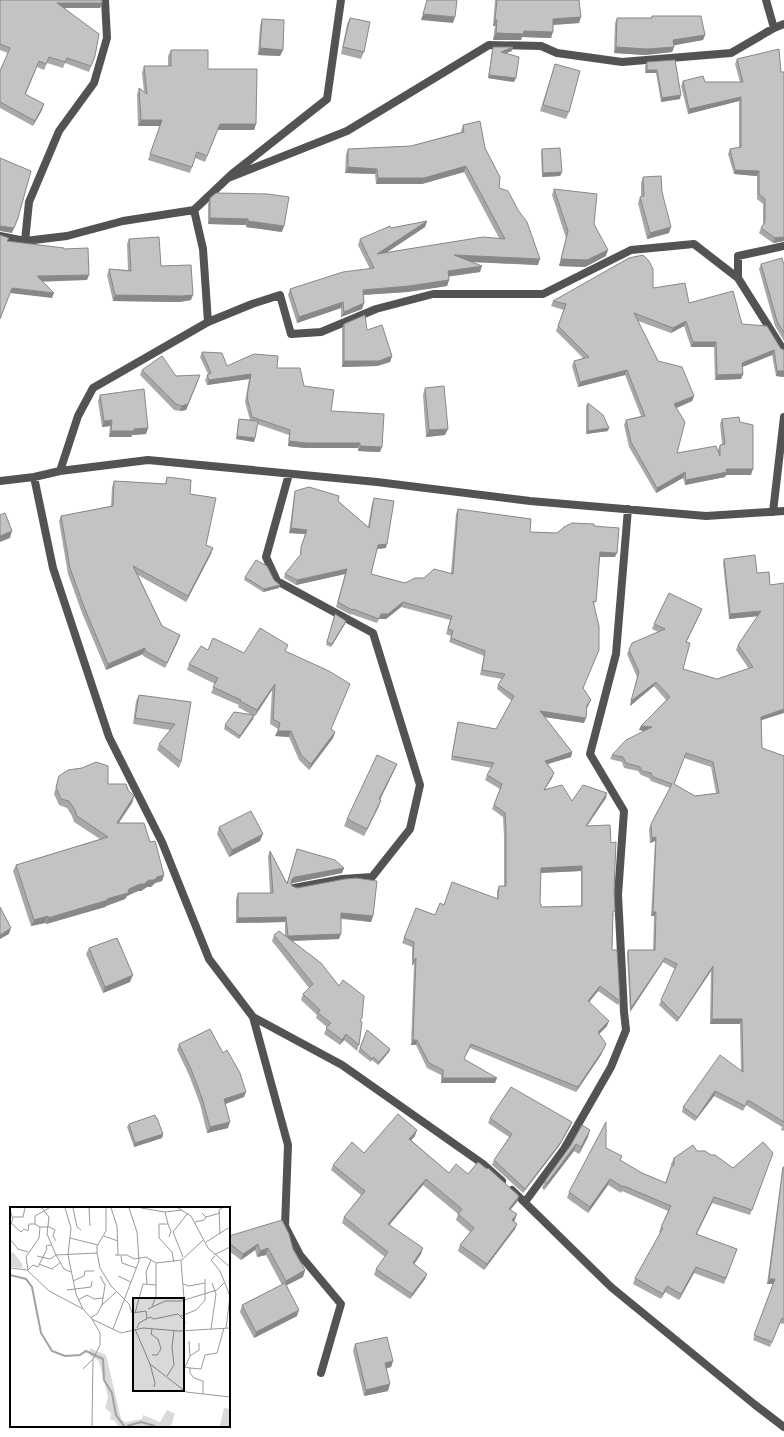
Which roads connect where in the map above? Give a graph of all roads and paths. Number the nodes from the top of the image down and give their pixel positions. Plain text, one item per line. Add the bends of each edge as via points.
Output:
1 (105, 0) edge
2 (342, 0) edge
3 (766, 0) edge
4 (784, 24) edge
5 (774, 28) junction
6 (228, 178) junction
7 (194, 210) junction
8 (0, 236) edge
9 (26, 241) junction
10 (784, 246) edge
11 (738, 278) junction
12 (208, 322) junction
13 (784, 351) edge
14 (784, 417) edge
15 (60, 470) junction
16 (289, 474) junction
17 (34, 477) junction
18 (0, 482) edge
19 (628, 509) junction
20 (784, 511) edge
21 (773, 512) junction
22 (294, 888) edge
23 (253, 1017) junction
24 (525, 1202) junction
25 (321, 1373) dead end
26 (784, 1427) edge

1 - 9 street via 107,38 94,83 59,131 29,202
2 - 6 street via 327,100
3 - 5 street
4 - 5 street
5 - 6 street via 731,53 622,62 557,53 541,46 489,45 347,131
6 - 7 street
7 - 9 street via 123,221 67,236
7 - 12 street via 203,249
8 - 9 street
10 - 11 street via 738,256
11 - 12 street via 694,244 631,250 543,294 433,294 376,309 321,332 291,334 280,295
11 - 13 street
12 - 15 street via 93,388 78,416
14 - 21 street
15 - 16 street via 148,460
15 - 17 street
16 - 19 street via 530,501
16 - 22 street via 266,557 277,581 372,633 420,785 410,829 372,877 342,879
17 - 18 street
17 - 23 street via 52,568 109,737 162,842 209,959
19 - 21 street via 706,516
19 - 24 street via 616,654 590,754 624,811 618,895 626,1030 610,1067 564,1149
20 - 21 street
23 - 24 street via 342,1065 483,1164
23 - 25 street via 288,1144 285,1226 300,1255 340,1304
24 - 26 street via 610,1287

